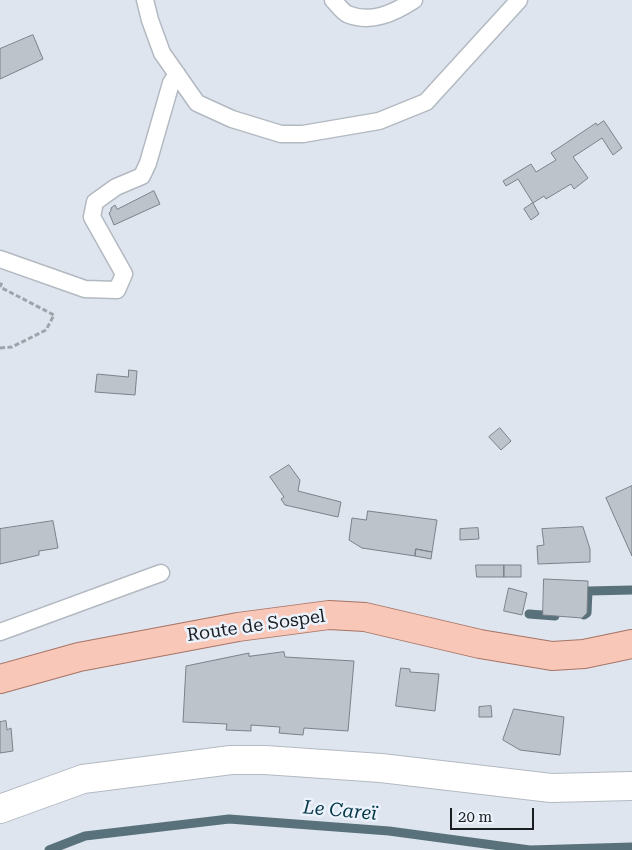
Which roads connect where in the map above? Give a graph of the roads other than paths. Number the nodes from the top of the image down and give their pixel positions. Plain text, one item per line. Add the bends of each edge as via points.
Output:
1 (145, 0) edge
2 (333, 0) edge
3 (414, 0) edge
4 (519, 0) edge
5 (177, 74) junction
6 (6, 262) edge
7 (161, 573) dead end
8 (0, 632) edge
9 (632, 644) edge
10 (0, 679) edge
11 (632, 786) edge
12 (0, 808) edge

1 - 5 lane via 162,53
2 - 3 lane via 346,14 368,17 391,14
4 - 5 lane via 426,102 379,121 303,134 281,134 232,119 197,103
5 - 6 lane via 142,176 116,187 95,202 92,217 124,274 117,290 85,289
7 - 8 lane
9 - 10 main road, Route de Sospel via 584,654 552,656 480,644 365,616 329,615 246,625 79,657
11 - 12 street via 551,788 381,768 231,760 83,779

